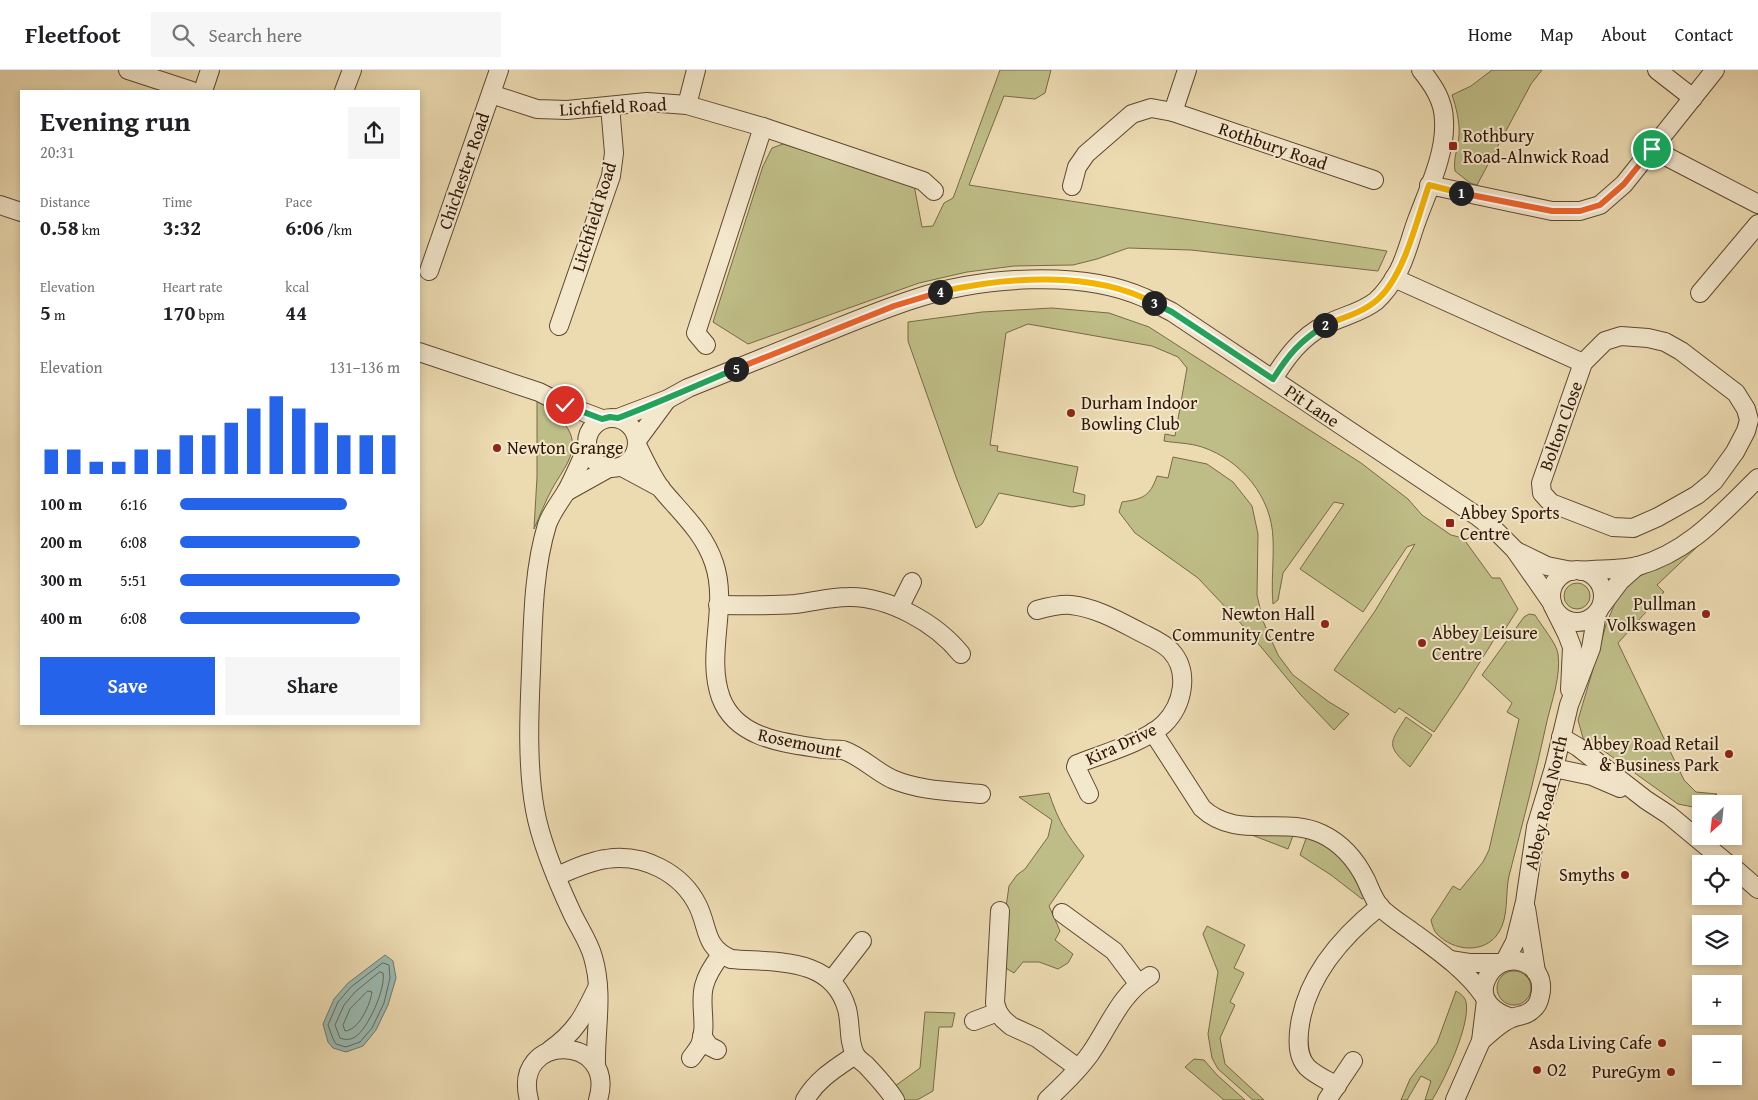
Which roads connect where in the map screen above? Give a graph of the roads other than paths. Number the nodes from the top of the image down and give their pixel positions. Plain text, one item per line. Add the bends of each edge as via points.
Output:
1 (128, 70) edge
2 (210, 70) edge
3 (352, 70) edge
4 (499, 70) edge
5 (696, 70) edge
6 (1187, 70) edge
7 (1422, 70) edge
8 (1657, 70) edge
9 (1715, 70) edge
10 (189, 90) edge
11 (203, 90) edge
12 (344, 90) edge
13 (491, 94) junction
14 (1693, 98) junction
15 (687, 105) junction
16 (610, 106) junction
17 (1173, 112) junction
18 (763, 127) junction
19 (1652, 149) junction
20 (1374, 180) dead end
21 (1429, 185) junction
22 (1072, 186) dead end
23 (934, 191) dead end
24 (1758, 204) edge
25 (0, 205) edge
26 (20, 212) edge
27 (1758, 224) edge
28 (429, 271) dead end
29 (1394, 278) junction
30 (1700, 293) dead end
31 (559, 326) dead end
32 (706, 344) dead end
33 (420, 352) edge
34 (1583, 363) junction
35 (1273, 379) junction
36 (668, 398) junction
37 (565, 405) junction
38 (610, 419) junction
39 (588, 441) junction
40 (638, 443) junction
41 (615, 468) junction
42 (1758, 478) edge
43 (661, 489) junction
44 (566, 492) junction
45 (1515, 550) junction
46 (1637, 566) junction
47 (1576, 571) junction
48 (912, 582) dead end
49 (1044, 604) dead end
50 (718, 605) junction
51 (899, 608) junction
52 (1554, 608) junction
53 (1599, 609) junction
54 (960, 654) dead end
55 (1570, 705) junction
56 (1153, 732) junction
57 (1561, 737) junction
58 (1554, 768) junction
59 (981, 794) dead end
60 (1089, 794) dead end
61 (1646, 800) junction
62 (1717, 855) edge
63 (1742, 875) edge
64 (556, 876) junction
65 (1758, 890) edge
66 (1525, 902) junction
67 (1380, 906) junction
68 (1000, 911) dead end
69 (1062, 913) dead end
70 (862, 942) dead end
71 (721, 955) junction
72 (1450, 960) junction
73 (1502, 962) junction
74 (1536, 972) junction
75 (831, 981) junction
76 (598, 986) junction
77 (1485, 998) junction
78 (998, 1012) junction
79 (1512, 1018) junction
80 (974, 1021) dead end
81 (702, 1036) junction
82 (1481, 1040) junction
83 (718, 1050) dead end
84 (548, 1051) junction
85 (855, 1055) junction
86 (691, 1058) dead end
87 (1353, 1062) dead end
88 (1078, 1068) junction
89 (598, 1071) junction
90 (1332, 1093) edge
91 (529, 1100) edge
92 (598, 1100) edge
93 (613, 1100) edge
94 (805, 1100) edge
95 (895, 1100) edge
96 (1047, 1100) edge
97 (1455, 1100) edge

1 - 10 street
2 - 11 street
3 - 12 street
4 - 13 street, Chichester Road
5 - 15 street
6 - 17 street
7 - 21 street via 1441,102 1444,121 1443,145
8 - 14 street
9 - 14 street
13 - 16 street, Lichfield Road via 537,109
13 - 28 street, Chichester Road
14 - 19 street
15 - 16 street, Lichfield Road via 647,102
15 - 18 street, Lichfield Road
16 - 31 street, Litchfield Road via 614,153 611,176
17 - 20 street, Rothbury Road
17 - 22 street, Rothbury Road via 1150,108 1132,114 1086,154 1077,167
18 - 23 street, Lichfield Road via 924,181
18 - 32 street via 696,333
19 - 21 street via 1624,184 1600,205 1580,211 1552,211
19 - 24 street
21 - 29 street
25 - 26 street
27 - 30 street
29 - 34 street, Bolton Close
29 - 35 street via 1366,308 1325,324 1303,339
33 - 37 street via 540,392
34 - 34 street, Bolton Close via 1541,483 1542,493 1551,503 1613,527 1633,528 1658,518 1697,495 1714,480 1746,431 1749,420 1736,393 1665,342 1621,336 1605,341
35 - 36 street, Pit Lane via 1172,312 1144,298 1081,281 1035,279 959,288 916,298
35 - 45 street, Pit Lane via 1477,516
36 - 38 street, Pit Lane
36 - 40 street
37 - 38 street
37 - 39 street
38 - 39 street via 594,425
38 - 40 street via 628,422
39 - 41 street via 594,462
39 - 44 street
40 - 41 street via 635,456
40 - 43 street, Rosemount
41 - 43 street, Rosemount
41 - 44 street
42 - 46 street via 1691,540
43 - 50 street, Rosemount via 692,523 707,546 718,580
44 - 64 street via 548,523 538,565 530,707 535,811
45 - 47 street via 1547,566
45 - 52 street
46 - 47 street
46 - 53 street via 1620,581
47 - 52 street via 1557,580 1551,595
47 - 53 street via 1594,577 1599,583 1602,590
48 - 51 street
49 - 56 street, Kira Drive via 1068,605 1102,613 1162,643 1171,651 1178,662 1183,687 1174,711
50 - 51 street via 771,606 850,597 873,599
50 - 59 street, Rosemount via 715,676 722,700 743,727 770,739 842,750 891,778 912,785
51 - 54 street via 936,630
52 - 53 street via 1562,617 1576,622 1591,618
52 - 55 street via 1572,646
53 - 55 street via 1591,648
55 - 57 street, Abbey Road North
56 - 60 street, Kira Drive via 1077,764
56 - 67 street via 1202,808 1212,818 1232,824 1308,828 1322,834 1350,854
57 - 58 street, Abbey Road North
57 - 61 street
58 - 61 street via 1601,779
58 - 66 street, Abbey Road North via 1536,827
61 - 62 street
63 - 65 street
64 - 71 street via 606,859 639,859 658,867 677,879 689,892 698,907 708,938
64 - 76 street via 593,955
66 - 73 street, Abbey Road North via 1515,942
66 - 74 street, Abbey Road North
67 - 72 street
67 - 90 street via 1355,927 1327,959 1305,1002 1299,1028 1300,1055
68 - 78 street via 995,1003
69 - 88 street via 1114,951 1144,979 1123,1000
70 - 75 street
71 - 75 street via 731,959 804,966
71 - 81 street via 704,985
72 - 73 street
72 - 77 street
73 - 74 street via 1524,962
73 - 77 street via 1491,969 1484,982
74 - 79 street via 1542,989 1538,1002 1532,1010
75 - 85 street via 848,1011
76 - 84 street via 580,1022
76 - 89 street
77 - 79 street via 1500,1015
77 - 82 street
78 - 80 street
78 - 88 street via 1011,1026 1037,1038
79 - 82 street
81 - 83 street via 709,1046
81 - 86 street via 700,1046
82 - 97 street
84 - 89 street via 561,1048 575,1050 587,1056
84 - 91 street via 533,1063 527,1075
85 - 94 street via 824,1076
85 - 95 street
87 - 90 street
88 - 96 street
89 - 92 street via 601,1090
89 - 93 street

